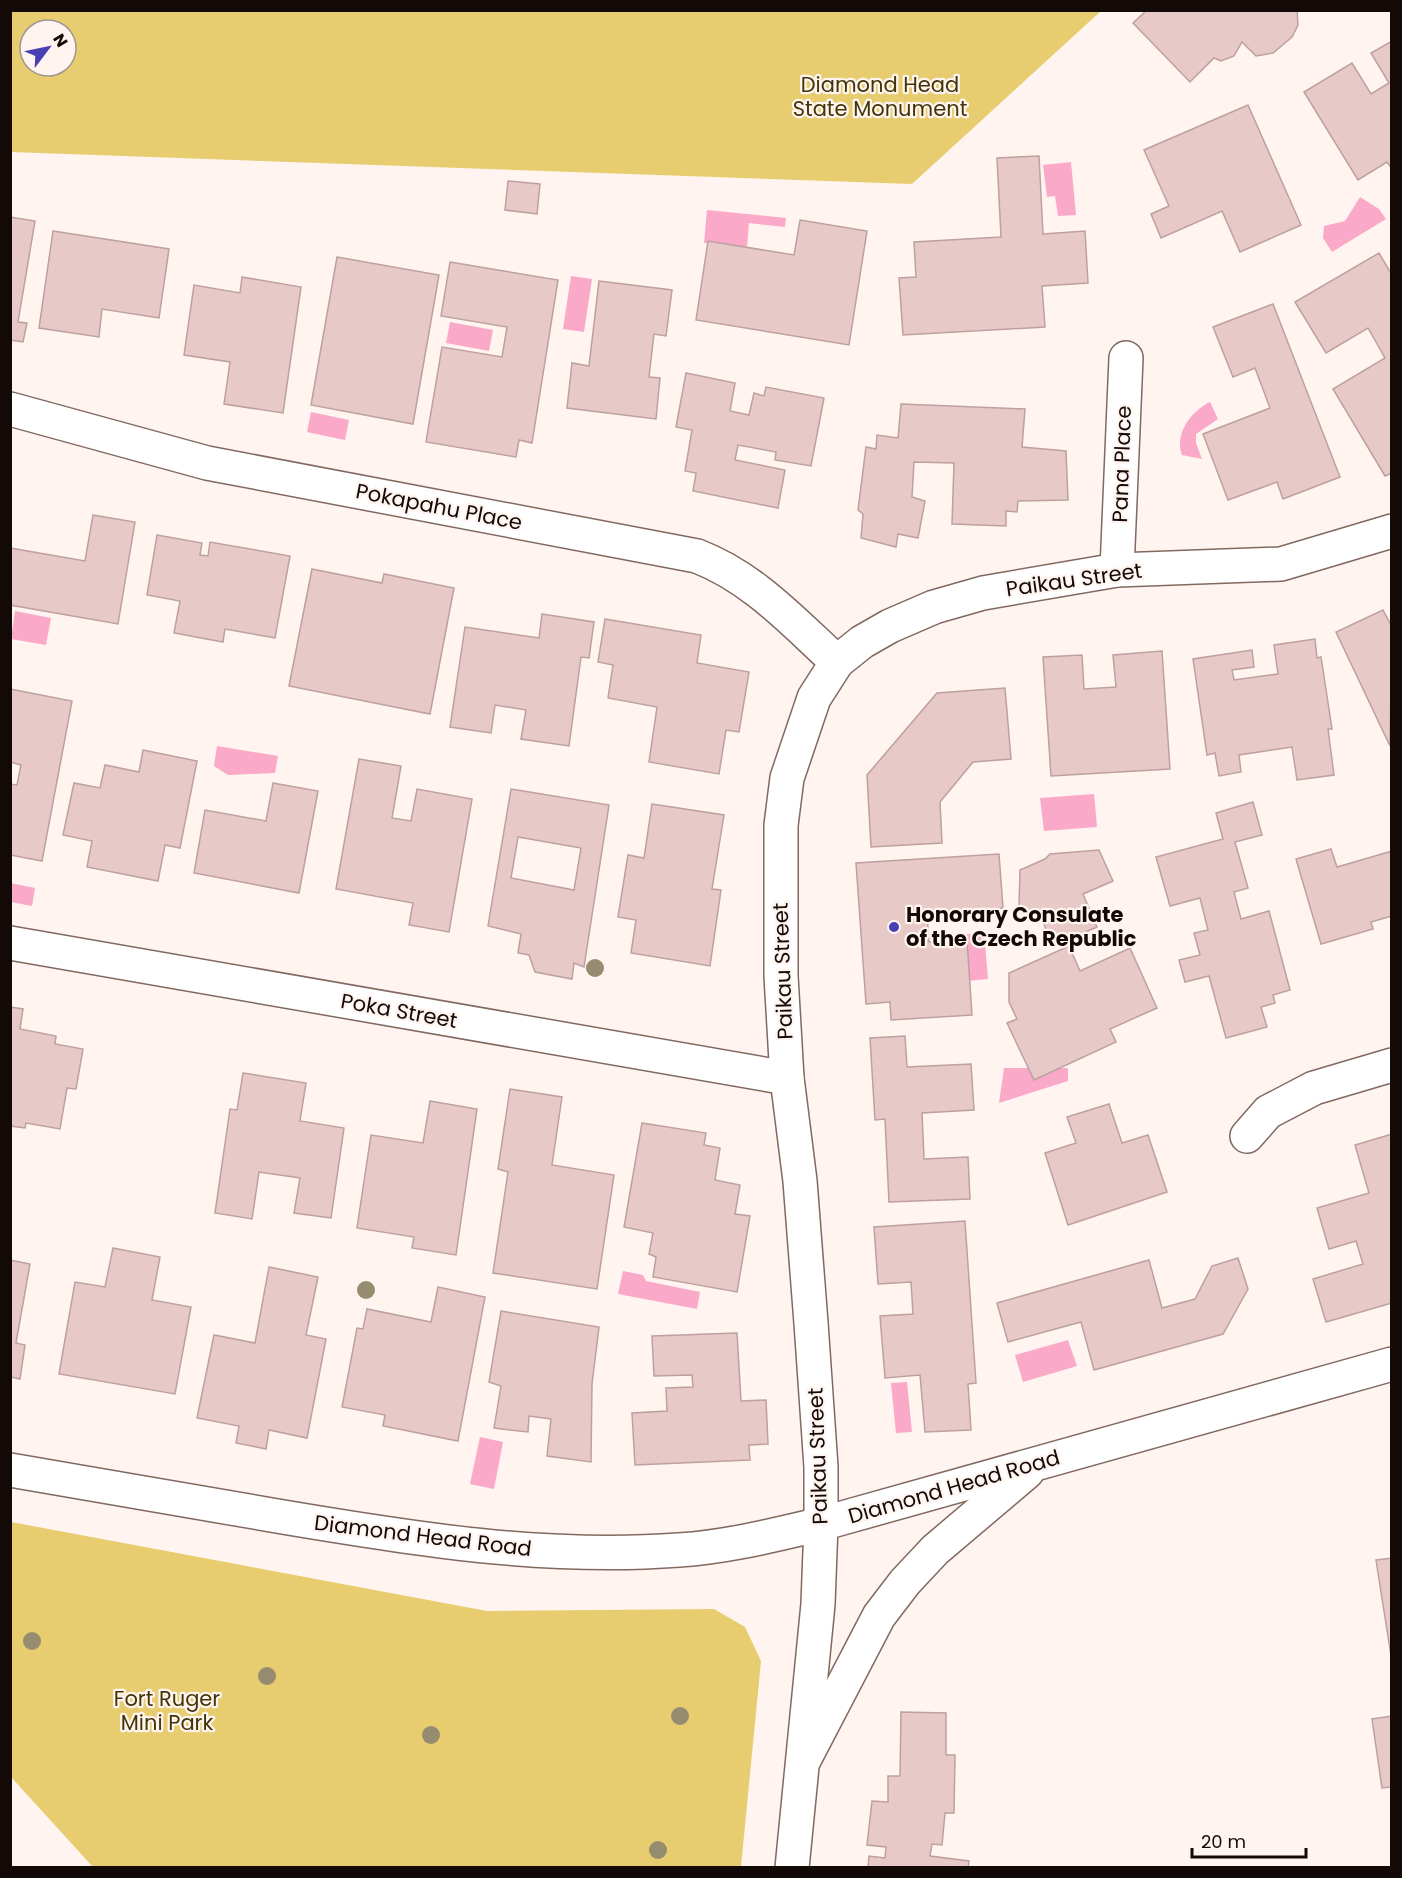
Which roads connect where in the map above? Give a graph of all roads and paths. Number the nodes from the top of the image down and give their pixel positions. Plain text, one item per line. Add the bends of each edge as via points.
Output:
1 (1126, 358) dead end
2 (10, 409) edge
3 (1392, 531) edge
4 (1117, 570) junction
5 (837, 662) junction
6 (10, 943) edge
7 (1392, 1065) edge
8 (787, 1078) junction
9 (1247, 1136) dead end
10 (1392, 1364) edge
11 (1036, 1464) junction
12 (10, 1470) edge
13 (821, 1524) junction
14 (804, 1760) junction
15 (792, 1868) edge

1 - 4 street, Pana Place
2 - 5 street, Pokapahu Place via 207,463 697,556 754,585
3 - 4 street, Paikau Street via 1281,564
4 - 5 street, Paikau Street via 983,593 934,607 890,626
5 - 8 street, Paikau Street via 814,698 797,741 781,825 781,976
6 - 8 street, Poka Street
7 - 9 street via 1314,1088 1268,1112
8 - 13 street, Paikau Street via 811,1323
10 - 11 street, Diamond Head Road
11 - 13 street, Diamond Head Road
11 - 14 street via 935,1550 879,1616
12 - 13 street, Diamond Head Road via 481,1547 578,1553 680,1550 754,1540
13 - 14 street, Paikau Street
14 - 15 street, Paikau Street

